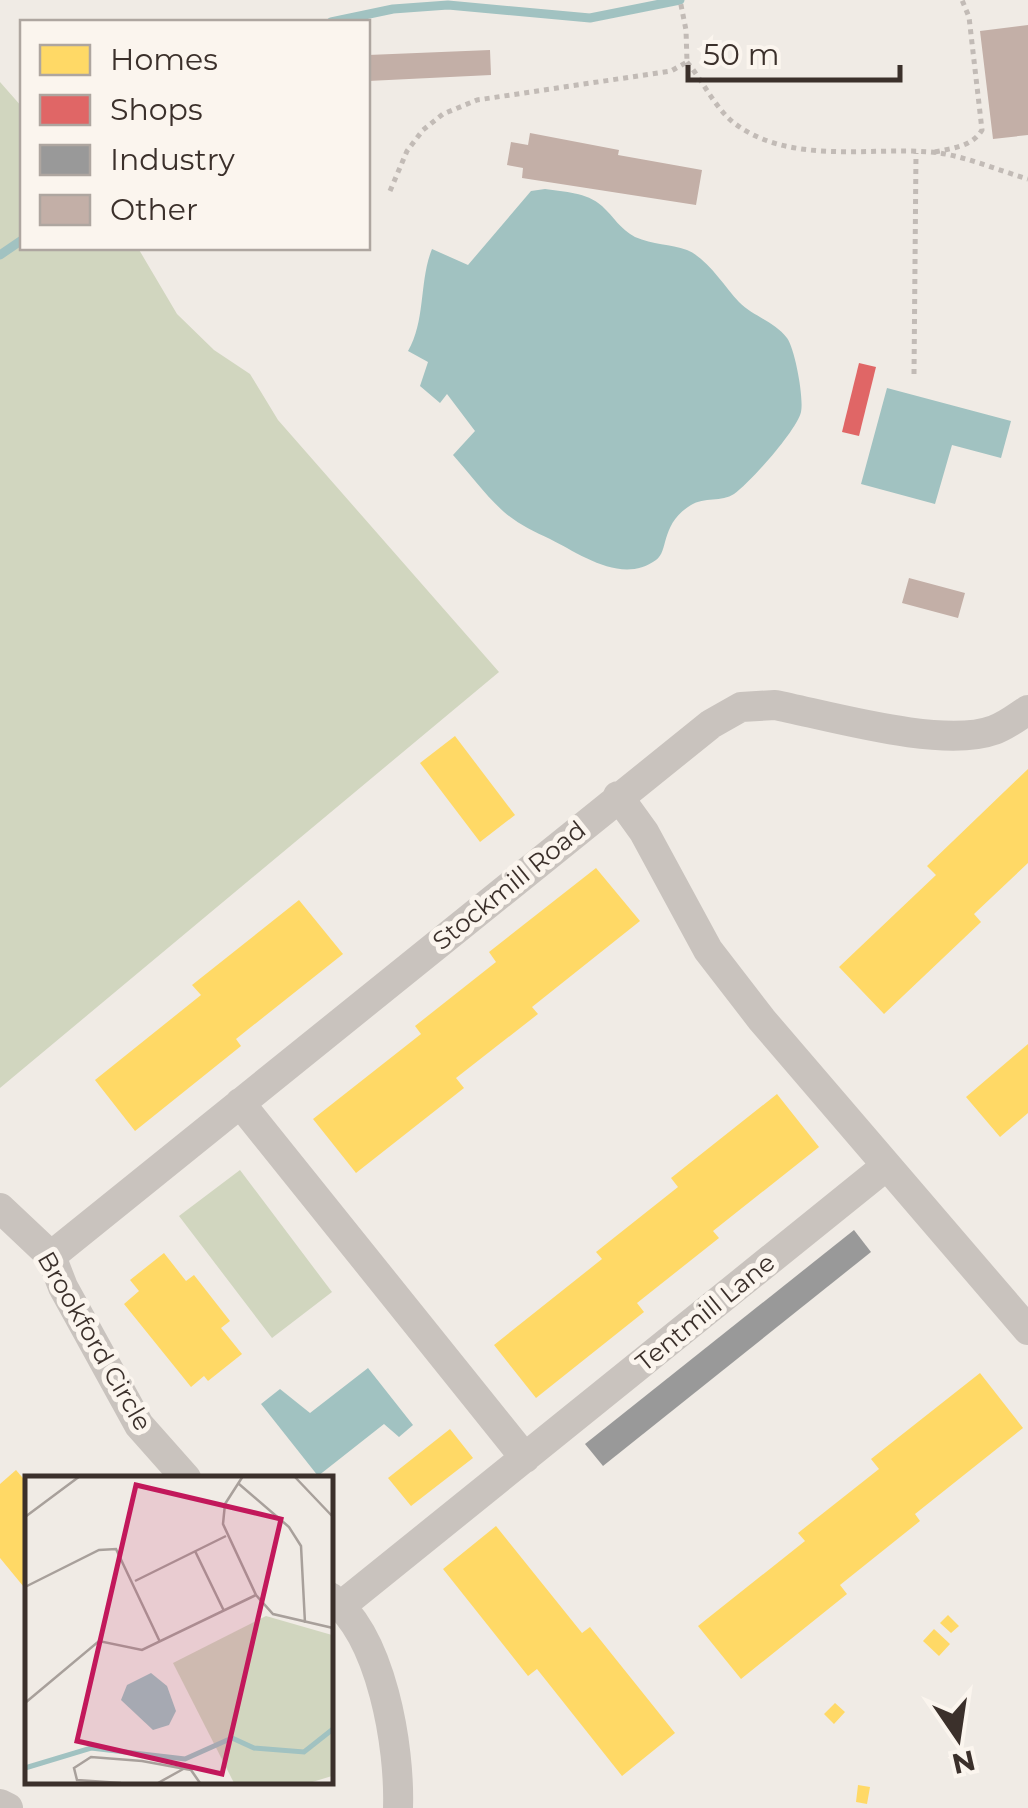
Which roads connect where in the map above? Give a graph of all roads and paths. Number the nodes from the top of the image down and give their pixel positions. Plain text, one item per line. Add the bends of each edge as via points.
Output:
1 (680, 0) edge
2 (962, 0) edge
3 (687, 62) junction
4 (916, 152) junction
5 (933, 152) junction
6 (1028, 179) edge
7 (390, 191) dead end
8 (914, 374) dead end
9 (1028, 710) edge
10 (618, 796) junction
11 (240, 1103) junction
12 (886, 1167) junction
13 (0, 1208) edge
14 (51, 1256) junction
15 (1028, 1330) edge
16 (525, 1458) junction
17 (184, 1476) edge
18 (336, 1601) edge
19 (0, 1804) edge
20 (8, 1808) edge
21 (398, 1808) edge

1 - 3 path
2 - 5 path via 982,130 966,144
3 - 4 path via 731,121 749,132 811,150
3 - 7 path via 672,71 477,100 442,114 407,151
4 - 5 path
4 - 8 path
5 - 6 path
9 - 10 street, Stockmill Road via 974,736 776,705 740,707
10 - 11 street, Stockmill Road
10 - 12 street via 708,950
11 - 14 street, Stockmill Road
11 - 16 street
12 - 15 street
12 - 16 street, Tentmill Lane
13 - 14 street, Brookford Circle
14 - 17 street, Brookford Circle via 140,1425
16 - 18 street, Tentmill Lane
18 - 21 street via 383,1686 399,1774
19 - 20 street

